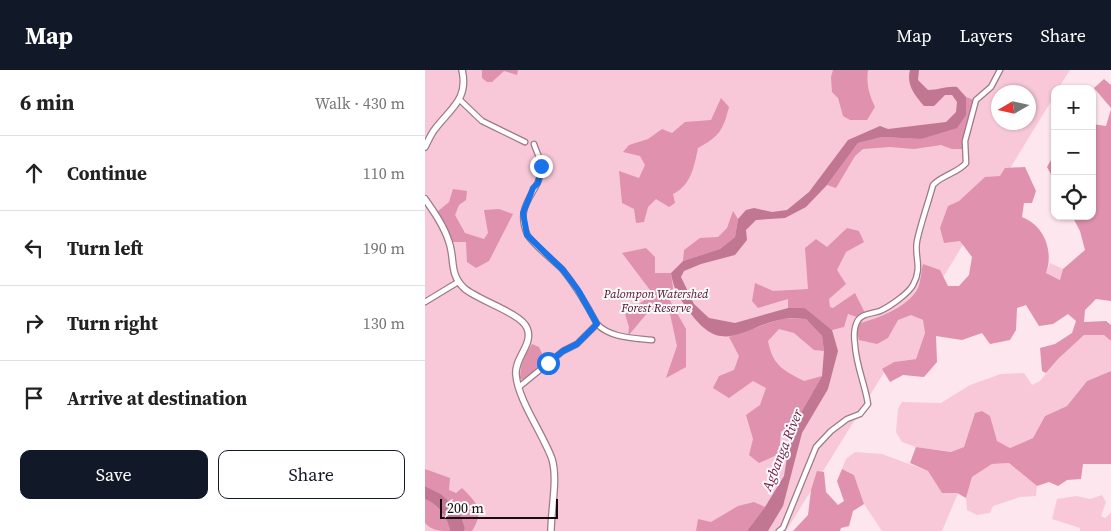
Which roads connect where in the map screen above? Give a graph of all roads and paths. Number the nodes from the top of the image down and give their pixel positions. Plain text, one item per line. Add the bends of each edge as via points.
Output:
1 (462, 70) edge
2 (1000, 70) edge
3 (460, 100) junction
4 (525, 142) dead end
5 (534, 144) dead end
6 (425, 146) edge
7 (425, 199) edge
8 (459, 282) junction
9 (425, 302) edge
10 (597, 324) junction
11 (651, 340) dead end
12 (519, 387) junction
13 (551, 531) edge
14 (779, 531) edge

1 - 3 main road
2 - 14 street via 991,87 976,100 965,141 966,163 933,185 917,242 919,267 912,287 891,305 879,312 865,314 857,321 857,359 869,404 860,414 831,431 816,447
3 - 4 street via 482,121
3 - 6 main road
5 - 10 street via 541,166 538,183 523,213 527,235 563,270
7 - 8 main road via 450,244 453,274
8 - 9 street
8 - 12 main road via 466,290 525,323 529,339 516,368
10 - 11 street via 601,329 627,338
10 - 12 street via 577,344 563,351
12 - 13 main road via 552,459

